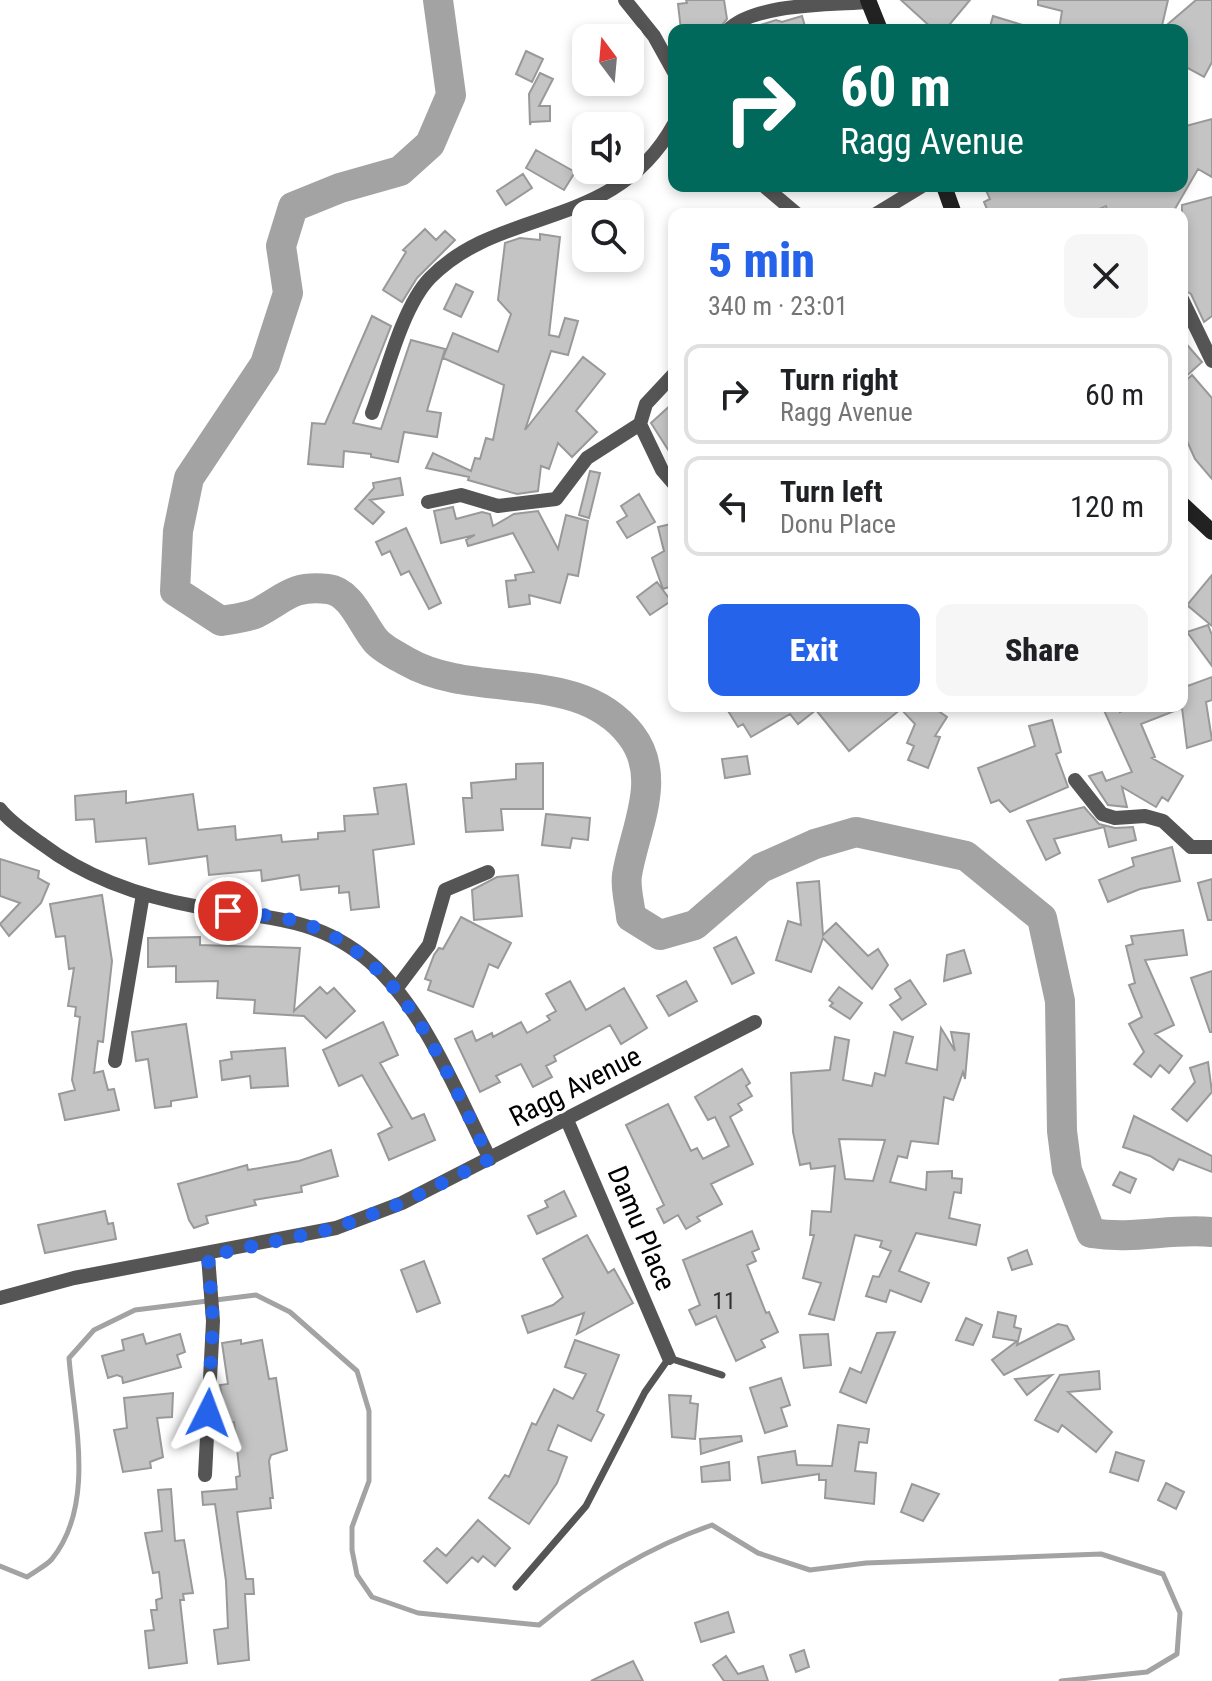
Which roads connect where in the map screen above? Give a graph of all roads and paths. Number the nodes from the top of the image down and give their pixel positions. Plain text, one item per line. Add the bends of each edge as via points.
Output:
1 (625, 0) edge
2 (868, 1) edge
3 (734, 24) edge
4 (878, 24) edge
5 (668, 61) edge
6 (668, 135) edge
7 (771, 192) edge
8 (912, 192) edge
9 (790, 208) edge
10 (886, 208) edge
11 (1188, 311) edge
12 (1212, 361) edge
13 (668, 380) edge
14 (372, 413) dead end
15 (640, 424) junction
16 (668, 477) edge
17 (428, 502) dead end
18 (1188, 510) edge
19 (1212, 532) edge
20 (1075, 780) dead end
21 (0, 809) edge
22 (1212, 847) edge
23 (488, 872) dead end
24 (143, 894) junction
25 (396, 989) junction
26 (755, 1022) dead end
27 (115, 1061) dead end
28 (567, 1120) junction
29 (490, 1159) junction
30 (208, 1256) junction
31 (0, 1298) edge
32 (669, 1358) junction
33 (722, 1375) dead end
34 (205, 1475) dead end
35 (516, 1587) dead end

1 - 5 street
2 - 3 street via 772,10
2 - 4 main road
6 - 14 street via 639,170 613,190 450,260 427,280 412,304
7 - 9 street
8 - 10 street
11 - 12 street
13 - 15 street via 646,404
15 - 16 street
15 - 17 street via 587,458 556,499 498,506 461,495
18 - 19 main road
20 - 22 street via 1102,814 1154,818 1191,847
21 - 24 street via 49,850 115,886
23 - 25 street via 445,890 429,945
24 - 25 street via 289,919 318,929 370,962
24 - 27 street
25 - 29 street
26 - 28 street, Ragg Avenue
28 - 29 street, Ragg Avenue
28 - 32 street, Damu Place
29 - 30 street, Ragg Avenue via 402,1203 336,1228
30 - 31 street, Ragg Avenue via 74,1278
30 - 34 street via 213,1321
32 - 33 lane
32 - 35 lane via 645,1392 586,1506

